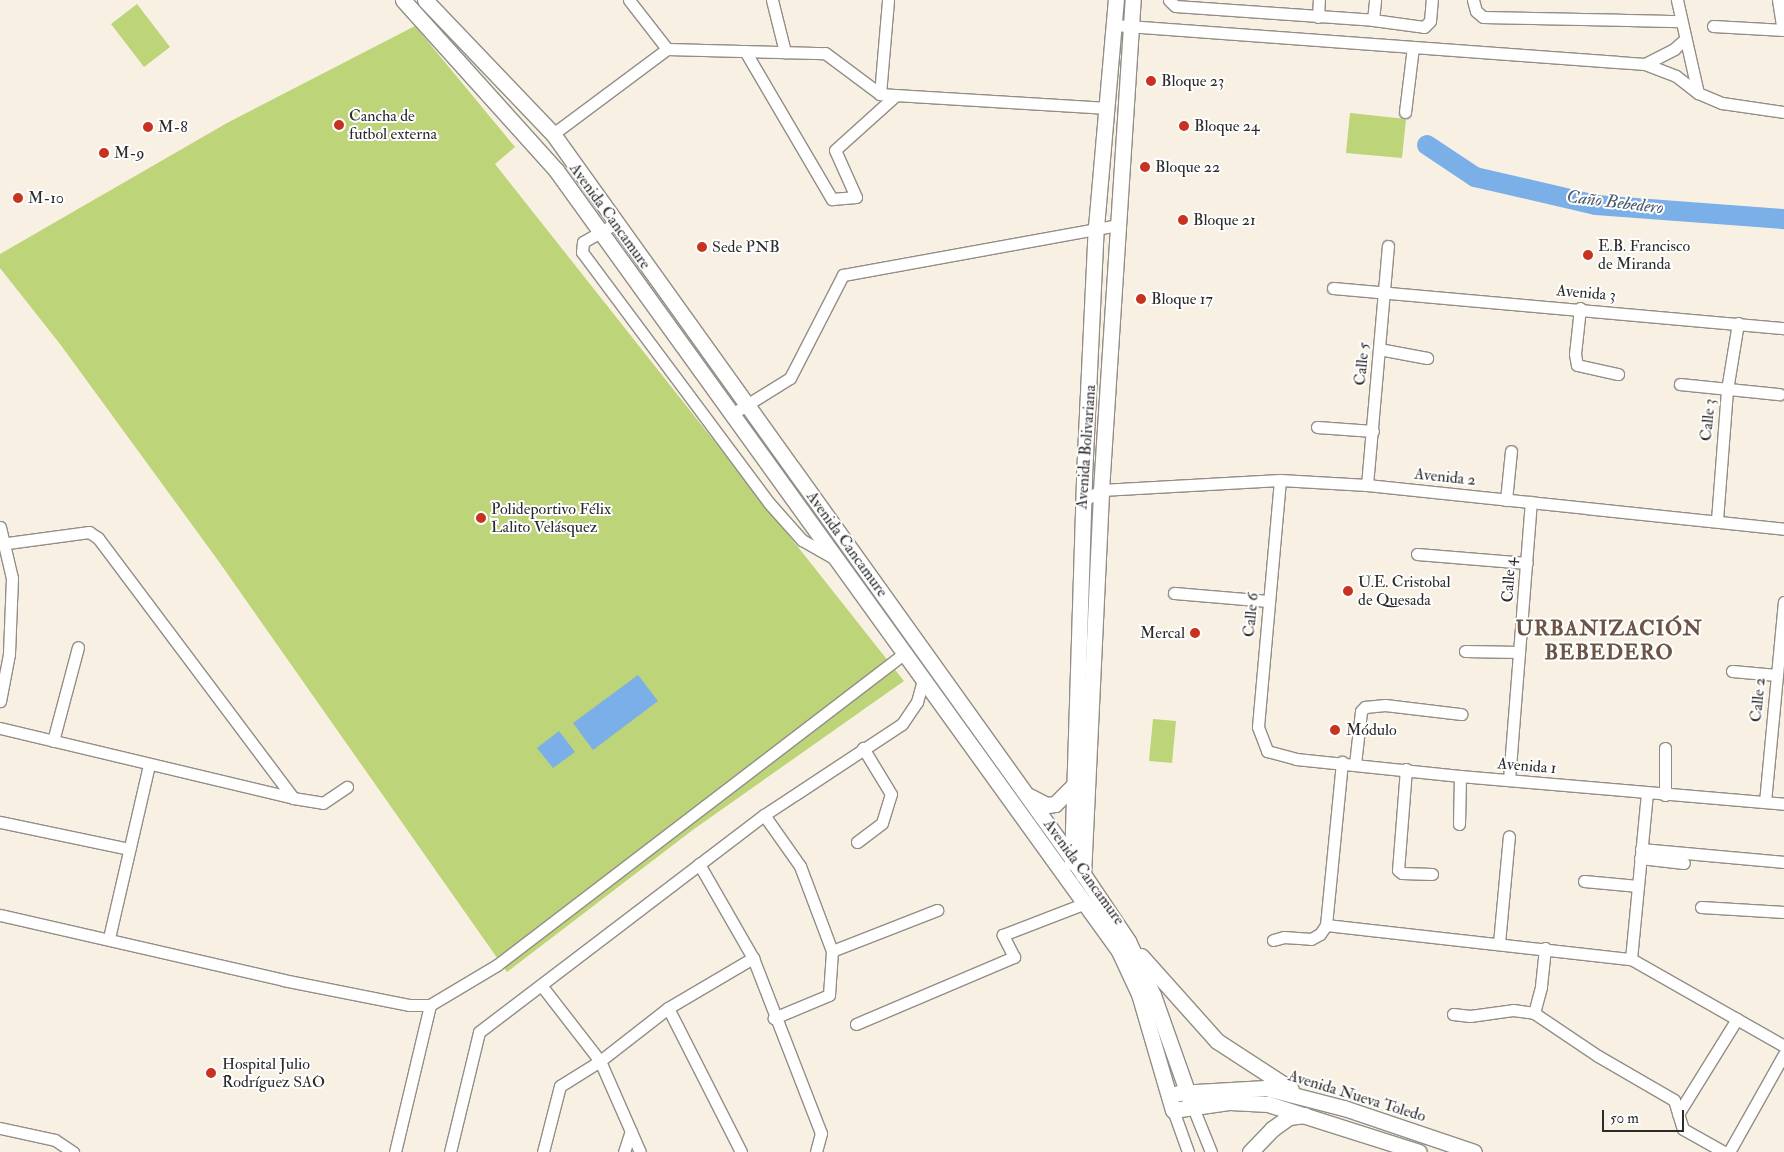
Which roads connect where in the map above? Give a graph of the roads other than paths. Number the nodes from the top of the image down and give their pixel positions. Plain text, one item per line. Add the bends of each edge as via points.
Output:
1 (403, 0) edge
2 (425, 0) edge
3 (629, 0) edge
4 (772, 0) edge
5 (888, 0) edge
6 (1116, 0) edge
7 (1133, 0) edge
8 (1168, 0) edge
9 (1270, 0) edge
10 (1319, 0) edge
11 (1375, 0) edge
12 (1432, 0) edge
13 (1473, 0) edge
14 (1677, 0) edge
15 (1778, 0) edge
16 (1231, 5) edge
17 (1270, 12) junction
18 (1318, 17) junction
19 (1373, 20) junction
20 (1681, 21) junction
21 (1114, 24) junction
22 (1132, 26) junction
23 (1713, 26) dead end
24 (1784, 30) edge
25 (1685, 39) junction
26 (1412, 47) junction
27 (667, 49) junction
28 (745, 51) junction
29 (785, 52) junction
30 (1645, 64) junction
31 (497, 76) junction
32 (483, 87) junction
33 (1698, 92) junction
34 (880, 94) junction
35 (896, 95) junction
36 (1108, 108) junction
37 (1404, 112) dead end
38 (1784, 112) edge
39 (553, 134) junction
40 (616, 223) junction
41 (1117, 225) junction
42 (1096, 227) junction
43 (601, 232) junction
44 (1388, 246) dead end
45 (1333, 288) dead end
46 (1385, 291) junction
47 (1580, 308) junction
48 (1738, 323) junction
49 (1784, 328) edge
50 (1379, 349) junction
51 (1427, 358) dead end
52 (1618, 374) dead end
53 (1680, 384) dead end
54 (1727, 390) junction
55 (1779, 394) dead end
56 (748, 405) junction
57 (732, 414) junction
58 (1317, 427) dead end
59 (1373, 431) junction
60 (1511, 451) dead end
61 (1084, 477) junction
62 (1280, 480) junction
63 (1367, 485) junction
64 (1101, 490) junction
65 (1506, 500) junction
66 (1083, 501) junction
67 (1531, 502) junction
68 (1716, 520) junction
69 (0, 527) edge
70 (1784, 529) edge
71 (1, 543) edge
72 (1417, 554) dead end
73 (838, 561) junction
74 (1526, 563) junction
75 (876, 584) junction
76 (861, 593) junction
77 (1174, 593) dead end
78 (1269, 601) junction
79 (1784, 602) edge
80 (78, 647) dead end
81 (1465, 651) dead end
82 (1519, 652) junction
83 (905, 653) junction
84 (1732, 671) dead end
85 (1777, 675) junction
86 (923, 679) junction
87 (0, 701) edge
88 (1461, 714) dead end
89 (0, 728) edge
90 (53, 741) junction
91 (863, 748) junction
92 (1665, 748) dead end
93 (1267, 751) joint
94 (1342, 762) junction
95 (149, 764) junction
96 (1356, 764) junction
97 (1406, 769) junction
98 (1460, 776) junction
99 (1509, 780) junction
100 (1075, 784) junction
101 (346, 788) dead end
102 (1647, 794) junction
103 (1028, 795) junction
104 (1665, 795) junction
105 (293, 798) junction
106 (1765, 802) junction
107 (1784, 804) edge
108 (764, 815) junction
109 (0, 822) edge
110 (1459, 824) dead end
111 (1509, 836) dead end
112 (857, 842) dead end
113 (129, 850) junction
114 (1641, 853) junction
115 (1072, 859) junction
116 (1784, 862) edge
117 (699, 864) junction
118 (1684, 864) dead end
119 (1432, 874) dead end
120 (1077, 879) junction
121 (1584, 881) dead end
122 (1638, 886) junction
123 (1083, 900) junction
124 (1701, 907) dead end
125 (937, 910) dead end
126 (1784, 912) edge
127 (0, 915) edge
128 (1326, 925) junction
129 (109, 938) junction
130 (1274, 940) dead end
131 (1128, 941) junction
132 (1499, 943) junction
133 (1545, 948) junction
134 (832, 951) junction
135 (753, 958) junction
136 (1630, 959) junction
137 (541, 984) junction
138 (430, 1005) junction
139 (668, 1008) junction
140 (1534, 1013) junction
141 (1453, 1014) dead end
142 (774, 1018) junction
143 (1736, 1019) junction
144 (856, 1024) dead end
145 (1784, 1046) edge
146 (1784, 1054) edge
147 (600, 1061) junction
148 (1168, 1094) junction
149 (1303, 1096) junction
150 (1189, 1099) junction
151 (1172, 1110) junction
152 (1307, 1114) junction
153 (1678, 1114) junction
154 (0, 1128) edge
155 (631, 1131) junction
156 (72, 1152) edge
157 (395, 1152) edge
158 (450, 1152) edge
159 (543, 1152) edge
160 (624, 1152) edge
161 (640, 1152) edge
162 (741, 1152) edge
163 (816, 1152) edge
164 (1188, 1152) edge
165 (1211, 1152) edge
166 (1250, 1152) edge
167 (1419, 1152) edge
168 (1474, 1152) edge
169 (1724, 1152) edge
170 (1729, 1152) edge

1 - 32 main road, Avenida Cancamure
2 - 31 main road, Avenida Cancamure
3 - 27 street
4 - 29 street
5 - 34 street
6 - 21 main road, Avenida Bolivariana
7 - 22 main road, Avenida Bolivariana
8 - 16 street via 1175,6
9 - 17 street
10 - 18 street
11 - 19 street
12 - 19 street via 1430,22 1424,28
13 - 20 street via 1476,12 1483,17
14 - 20 street
15 - 24 street
16 - 17 street
17 - 18 street
18 - 19 street
20 - 25 street
21 - 22 street
21 - 36 main road, Avenida Bolivariana
22 - 26 street
22 - 41 main road, Avenida Bolivariana
23 - 24 street
25 - 30 street via 1674,49
25 - 33 street
26 - 30 street
26 - 37 street
27 - 28 street
27 - 39 street
28 - 29 street
28 - 35 street via 832,198 856,197 835,150
29 - 34 street via 825,53
30 - 33 street via 1676,76
31 - 32 street
31 - 39 main road, Avenida Cancamure
32 - 43 main road, Avenida Cancamure via 556,170
33 - 38 street via 1722,103
34 - 35 street
35 - 36 street
36 - 42 main road, Avenida Bolivariana
39 - 40 main road, Avenida Cancamure
40 - 43 street
40 - 56 main road, Avenida Cancamure
41 - 42 street
41 - 64 main road, Avenida Bolivariana
42 - 56 street via 843,275 790,378
42 - 61 main road, Avenida Bolivariana
43 - 57 main road, Avenida Cancamure
43 - 73 street via 583,242 582,252 769,503 802,540
44 - 46 street, Calle 5
45 - 46 street, Avenida 3
46 - 47 street, Avenida 3
46 - 50 street, Calle 5
47 - 48 street, Avenida 3
47 - 52 street via 1575,354 1577,365
48 - 49 street, Avenida 3
48 - 54 street, Calle 3
50 - 51 street
50 - 59 street, Calle 5
53 - 54 street
54 - 55 street
54 - 68 street, Calle 3
56 - 57 street
56 - 75 main road, Avenida Cancamure
57 - 73 main road, Avenida Cancamure
58 - 59 street
59 - 63 street, Calle 5
60 - 65 street
61 - 64 street
61 - 66 main road, Avenida Bolivariana
62 - 63 street, Avenida 2
62 - 64 street, Avenida 2
62 - 78 street, Calle 6
63 - 65 street, Avenida 2
64 - 66 street
64 - 120 main road, Avenida Bolivariana
65 - 67 street, Avenida 2
66 - 100 main road, Avenida Bolivariana
67 - 68 street, Avenida 2
67 - 74 street, Calle 4
68 - 70 street, Avenida 2
69 - 71 street
71 - 87 street via 12,578 12,595 9,654
71 - 105 street via 89,532 98,538
72 - 74 street
73 - 76 main road, Avenida Cancamure
74 - 82 street, Calle 4
75 - 76 street
75 - 103 main road, Avenida Cancamure
76 - 83 main road, Avenida Cancamure
77 - 78 street
78 - 93 street, Calle 6 via 1258,727
79 - 85 street, Calle 2
80 - 90 street
81 - 82 street
82 - 99 street, Calle 4
83 - 86 main road, Avenida Cancamure
83 - 138 street via 497,965
84 - 85 street
85 - 106 street, Calle 2
86 - 91 street via 916,702 902,724
86 - 120 main road, Avenida Cancamure
88 - 96 street via 1385,705 1365,708 1361,711
89 - 90 street
90 - 95 street
91 - 108 street
91 - 112 street via 891,794 882,822
92 - 104 street
93 - 94 street, Avenida 1 via 1296,759
94 - 96 street, Avenida 1
94 - 128 street
95 - 105 street
95 - 113 street
96 - 97 street, Avenida 1
97 - 98 street, Avenida 1
97 - 119 street via 1398,870 1402,873
98 - 99 street, Avenida 1
98 - 110 street
99 - 102 street, Avenida 1
100 - 103 main road via 1055,804 1047,804
100 - 115 main road, Avenida Bolivariana
101 - 105 street via 322,803
102 - 104 street, Avenida 1
102 - 114 street
103 - 115 main road, Avenida Cancamure
104 - 106 street, Avenida 1
106 - 107 street, Avenida 1
108 - 117 street
108 - 134 street via 800,866
109 - 113 street
111 - 132 street
113 - 129 street
114 - 116 street
114 - 118 street
114 - 122 street
115 - 120 main road, Avenida Bolivariana
117 - 135 street
117 - 137 street
120 - 123 main road, Avenida Cancamure
120 - 131 main road, Avenida Cancamure
121 - 122 street
122 - 136 street
123 - 144 street via 1003,935 1014,957
123 - 148 main road, Avenida Cancamure via 1119,951 1139,994
124 - 126 street
125 - 134 street
127 - 129 street
128 - 130 street via 1311,939 1284,936
128 - 132 street
129 - 138 street via 283,980 409,1005
131 - 149 main road via 1217,1041
131 - 150 main road, Avenida Cancamure via 1153,995
132 - 133 street
133 - 136 street
133 - 140 street via 1541,987
134 - 142 street via 829,996
135 - 139 street
135 - 142 street
136 - 143 street
137 - 147 street
137 - 158 street via 479,1032
138 - 157 street
139 - 147 street
139 - 162 street
140 - 141 street via 1513,1010 1470,1016
140 - 153 street via 1598,1056 1674,1100
142 - 163 street via 821,1133
143 - 145 street
143 - 153 street
146 - 170 street
147 - 155 street
147 - 159 street via 560,1086
148 - 150 main road, Avenida Nueva Toledo
148 - 151 main road, Avenida Cancamure
149 - 150 main road, Avenida Nueva Toledo via 1266,1088
149 - 168 main road, Avenida Nueva Toledo
150 - 151 main road, Avenida Nueva Toledo
150 - 152 main road, Avenida Nueva Toledo via 1268,1104
150 - 165 street, Avenida Cancamure
151 - 164 street, Avenida Cancamure
152 - 166 main road via 1289,1117 1272,1128
152 - 167 main road, Avenida Nueva Toledo
153 - 169 street via 1683,1129
154 - 156 street via 55,1140
155 - 160 street
155 - 161 street

